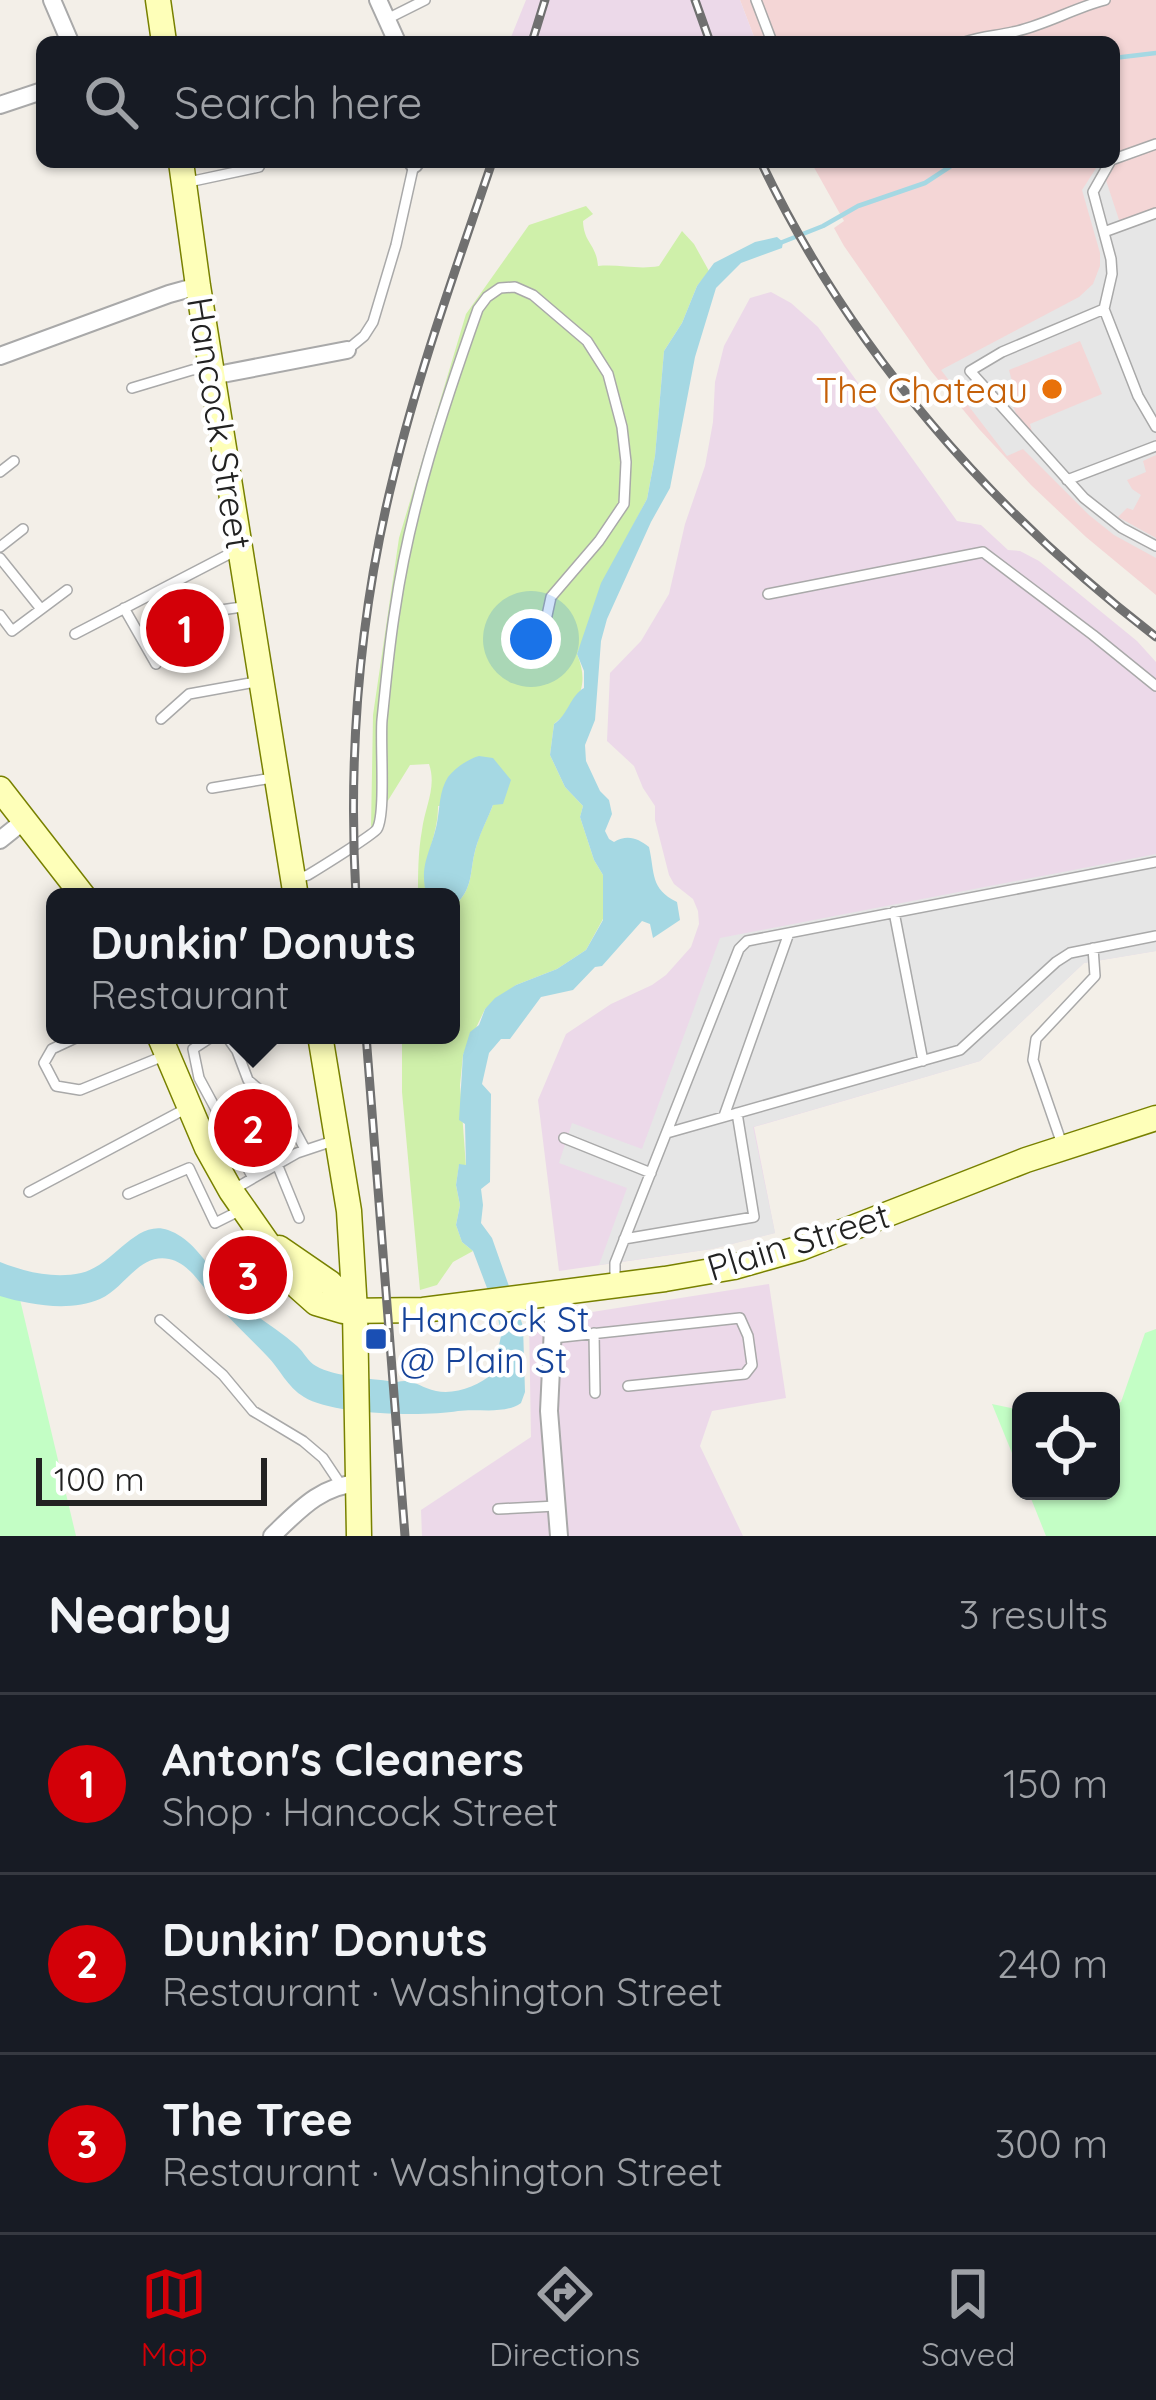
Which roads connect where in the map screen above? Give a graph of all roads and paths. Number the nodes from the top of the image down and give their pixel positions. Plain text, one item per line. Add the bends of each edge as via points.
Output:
1 (52, 0) edge
2 (158, 0) edge
3 (378, 0) edge
4 (425, 0) edge
5 (756, 0) edge
6 (1105, 0) edge
7 (387, 20) junction
8 (67, 36) edge
9 (163, 36) edge
10 (395, 36) edge
11 (770, 36) edge
12 (981, 36) edge
13 (36, 94) edge
14 (0, 106) edge
15 (1156, 144) edge
16 (1120, 157) edge
17 (244, 168) edge
18 (413, 168) edge
19 (1107, 168) edge
20 (183, 172) edge
21 (1156, 213) edge
22 (1104, 232) junction
23 (198, 286) junction
24 (1105, 309) junction
25 (347, 350) joint
26 (0, 356) edge
27 (212, 371) junction
28 (132, 388) dead end
29 (1156, 427) edge
30 (1156, 446) edge
31 (14, 461) dead end
32 (0, 472) edge
33 (1067, 480) junction
34 (22, 530) dead end
35 (1156, 546) edge
36 (0, 547) edge
37 (240, 549) junction
38 (0, 558) edge
39 (67, 590) dead end
40 (768, 594) dead end
41 (249, 606) junction
42 (124, 608) junction
43 (41, 609) junction
44 (214, 611) dead end
45 (0, 615) edge
46 (75, 634) dead end
47 (547, 644) dead end
48 (156, 664) dead end
49 (261, 681) junction
50 (1156, 686) edge
51 (161, 718) dead end
52 (277, 777) junction
53 (212, 788) dead end
54 (0, 789) edge
55 (25, 820) junction
56 (0, 840) edge
57 (1156, 862) edge
58 (77, 888) edge
59 (294, 888) edge
60 (894, 913) junction
61 (790, 933) junction
62 (1156, 936) edge
63 (1093, 948) junction
64 (63, 1044) edge
65 (201, 1044) edge
66 (232, 1044) edge
67 (322, 1044) edge
68 (163, 1045) edge
69 (923, 1060) junction
70 (189, 1107) junction
71 (737, 1113) junction
72 (724, 1117) junction
73 (1156, 1118) edge
74 (668, 1133) junction
75 (564, 1138) dead end
76 (339, 1140) junction
77 (1063, 1148) junction
78 (305, 1149) junction
79 (201, 1163) junction
80 (277, 1164) junction
81 (651, 1173) junction
82 (29, 1192) dead end
83 (242, 1193) junction
84 (128, 1194) dead end
85 (298, 1218) dead end
86 (624, 1239) junction
87 (615, 1285) junction
88 (552, 1293) junction
89 (355, 1311) junction
90 (160, 1320) dead end
91 (594, 1333) junction
92 (553, 1338) junction
93 (628, 1386) dead end
94 (595, 1393) dead end
95 (350, 1484) junction
96 (556, 1506) junction
97 (498, 1509) dead end
98 (272, 1536) edge
99 (359, 1536) edge
100 (559, 1536) edge

1 - 8 street
2 - 9 main road
3 - 7 street
4 - 7 lane
5 - 11 lane
6 - 12 lane
7 - 10 street
13 - 14 street
15 - 16 lane
17 - 20 lane
18 - 25 lane via 373,322
19 - 22 lane via 1093,192
20 - 23 main road, Hancock Street
21 - 22 lane
22 - 24 lane via 1112,274
23 - 26 street
23 - 27 main road, Hancock Street
24 - 29 lane
24 - 33 lane via 970,371
25 - 27 street
27 - 28 lane
27 - 37 main road, Hancock Street
30 - 33 lane
31 - 32 lane
33 - 35 lane via 1101,514
34 - 36 lane
37 - 41 main road, Hancock Street
37 - 42 lane
38 - 43 lane
39 - 43 lane
40 - 50 lane via 983,552
41 - 44 lane
41 - 49 main road, Hancock Street
42 - 46 lane
42 - 48 lane
43 - 45 lane via 11,631
47 - 59 lane via 551,597 624,504 622,427 608,374 587,341 533,296 500,288 478,309 416,509 392,628 377,829
49 - 51 lane via 189,694
49 - 52 main road, Hancock Street
52 - 53 lane
52 - 59 main road, Hancock Street
54 - 55 main road
55 - 56 street
55 - 58 main road
57 - 60 lane
60 - 61 lane
60 - 69 lane
61 - 72 lane
61 - 74 lane via 739,949
62 - 63 lane
63 - 69 lane via 1056,962 960,1050
63 - 77 lane via 1095,976 1033,1048
64 - 68 lane via 44,1063 56,1086 80,1090
65 - 83 lane via 193,1049 199,1078
66 - 78 lane via 248,1080 290,1121
67 - 76 main road
68 - 70 main road
69 - 71 lane
70 - 79 main road
70 - 82 lane
71 - 72 lane
71 - 86 lane via 754,1217
72 - 74 lane
73 - 77 main road, Plain Street
74 - 81 lane
75 - 81 lane
76 - 78 lane
76 - 89 main road
77 - 87 main road, Plain Street via 779,1256
78 - 80 lane
79 - 83 main road
79 - 83 lane via 215,1223
79 - 84 lane
80 - 83 lane
80 - 85 lane
81 - 86 lane
83 - 89 main road via 268,1241
86 - 87 lane
87 - 88 main road, Plain Street
88 - 89 main road, Plain Street
88 - 92 street
89 - 95 main road via 358,1422
90 - 95 lane via 253,1411 303,1441
91 - 92 lane
91 - 93 lane via 740,1318 752,1365 745,1374
91 - 94 lane
92 - 96 street
95 - 98 street via 310,1501
95 - 99 main road
96 - 97 lane
96 - 100 street

